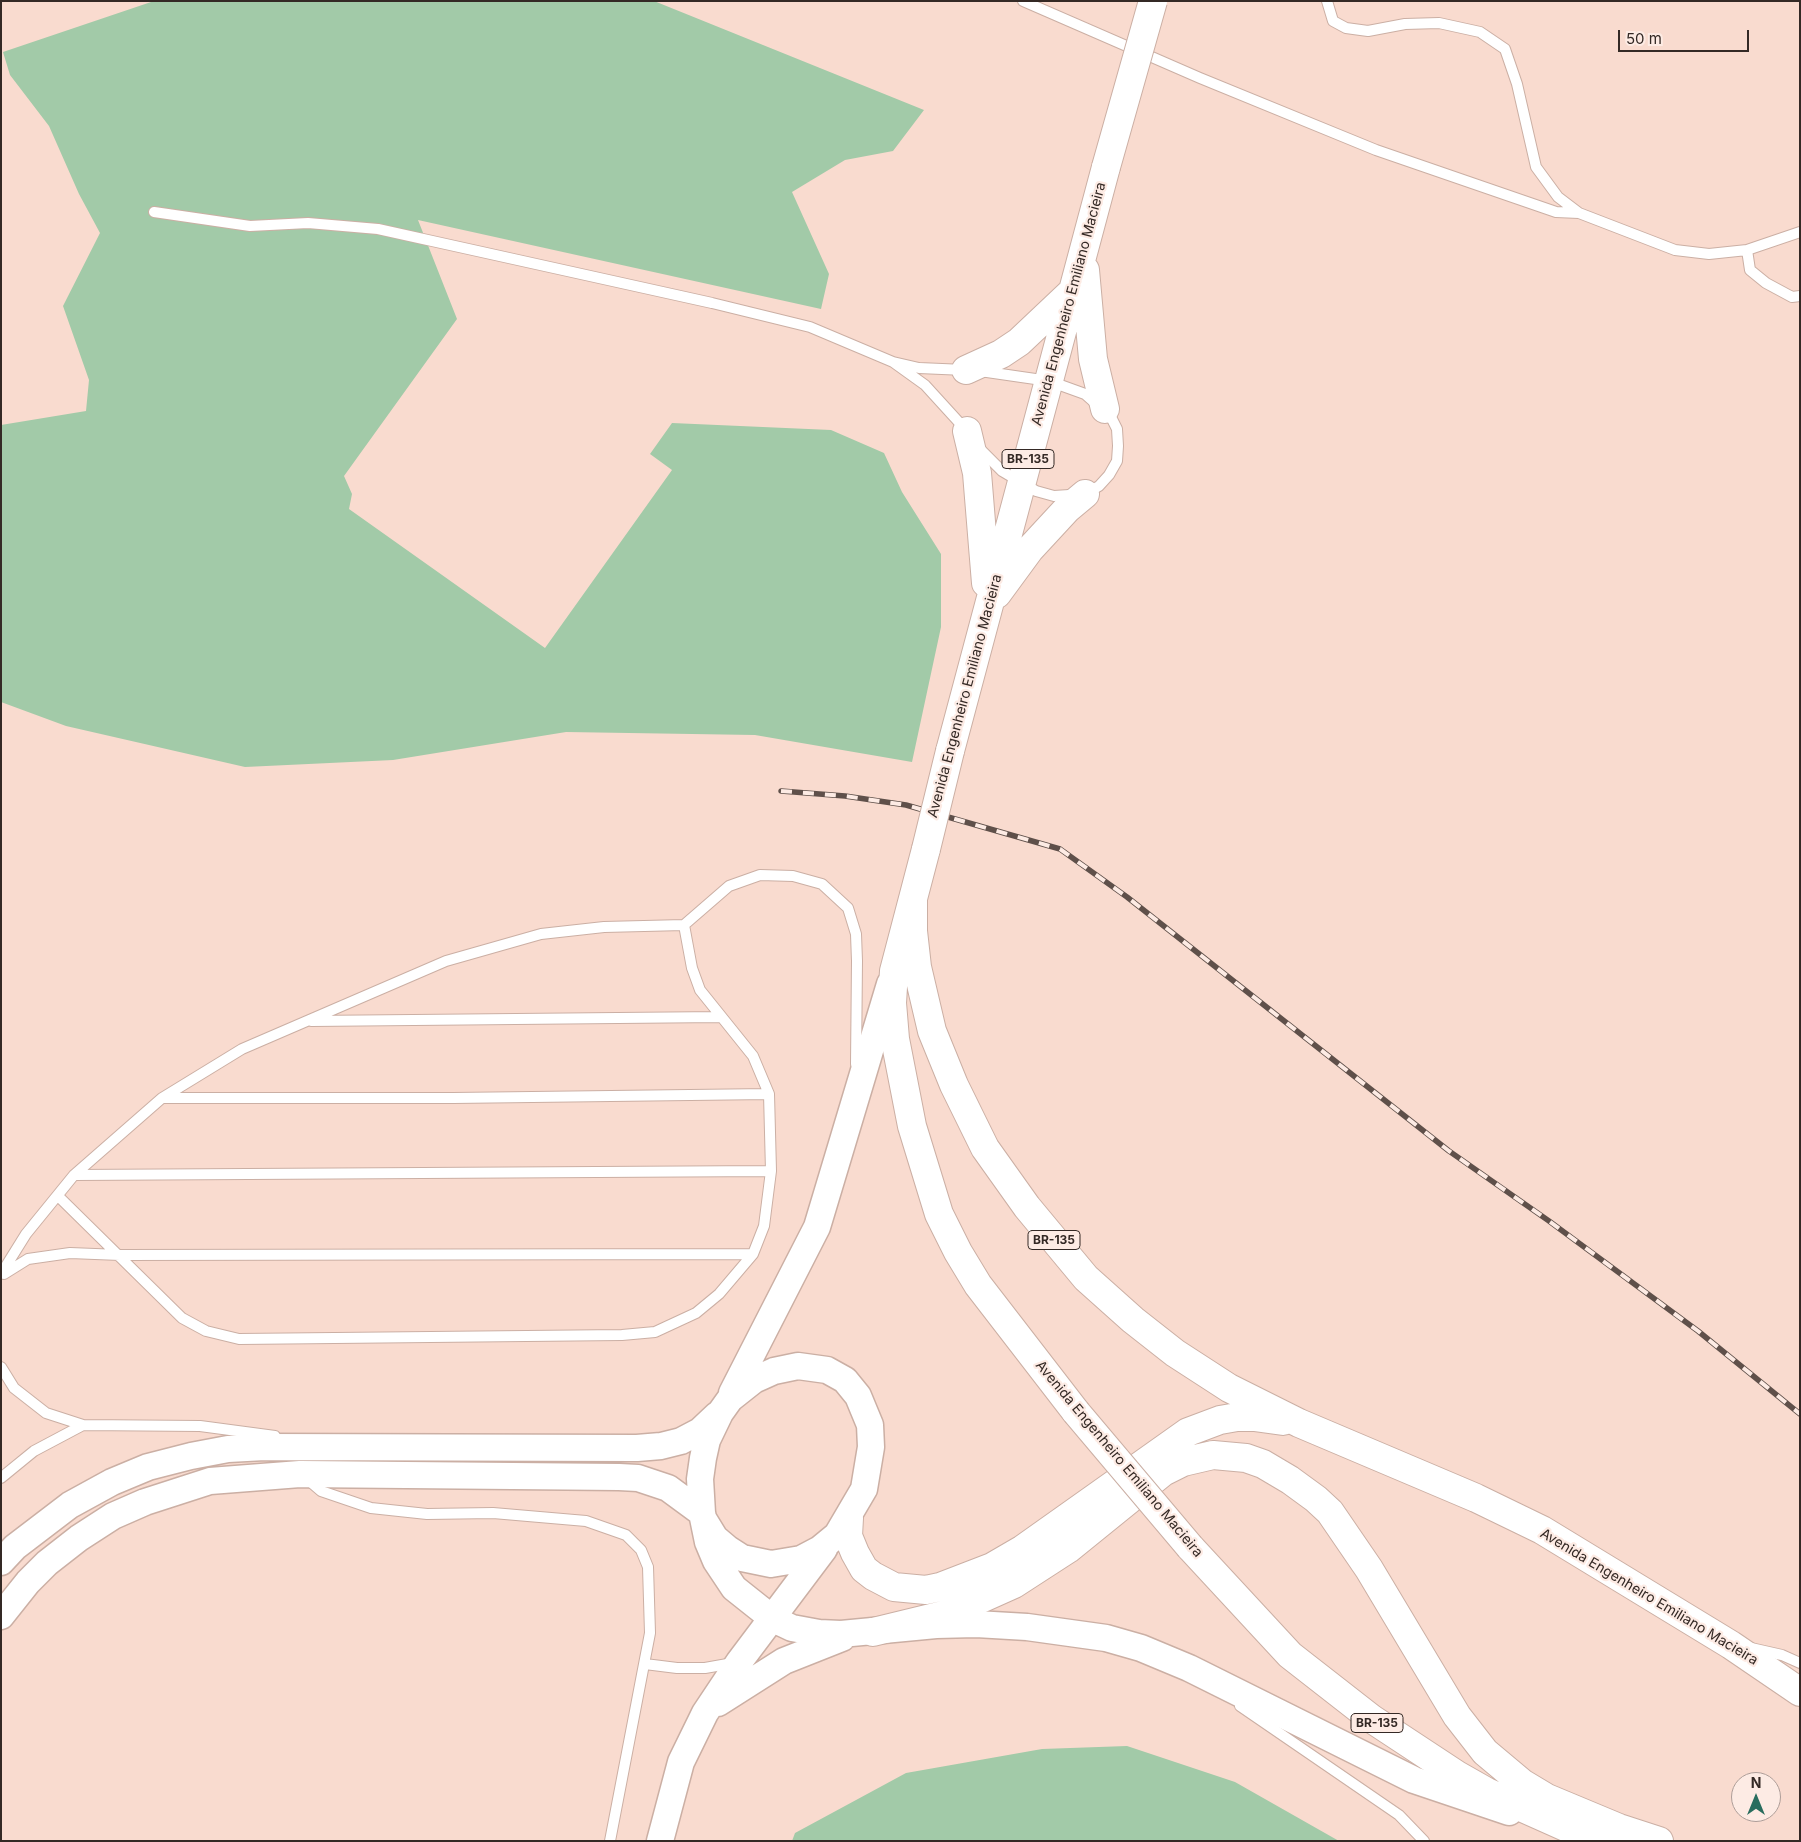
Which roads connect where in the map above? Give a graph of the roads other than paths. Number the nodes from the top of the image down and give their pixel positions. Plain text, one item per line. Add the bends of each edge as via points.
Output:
1 (1024, 1) edge
2 (1153, 1) edge
3 (1328, 1) edge
4 (154, 212) dead end
5 (1579, 213) junction
6 (1800, 232) edge
7 (1747, 250) junction
8 (1083, 252) junction
9 (1073, 291) junction
10 (1800, 296) edge
11 (893, 362) junction
12 (966, 370) junction
13 (1049, 381) junction
14 (1105, 409) junction
15 (967, 431) junction
16 (1021, 483) junction
17 (1085, 494) junction
18 (988, 608) junction
19 (913, 898) junction
20 (684, 925) junction
21 (894, 971) junction
22 (720, 1017) junction
23 (306, 1021) junction
24 (769, 1094) junction
25 (856, 1095) junction
26 (162, 1098) junction
27 (771, 1172) junction
28 (74, 1175) junction
29 (58, 1196) junction
30 (753, 1254) junction
31 (120, 1255) junction
32 (1, 1275) edge
33 (1, 1367) edge
34 (725, 1406) junction
35 (1299, 1423) junction
36 (83, 1425) junction
37 (368, 1448) junction
38 (300, 1474) junction
39 (1, 1478) edge
40 (703, 1516) junction
41 (849, 1518) junction
42 (830, 1542) junction
43 (1, 1562) edge
44 (1, 1616) edge
45 (773, 1619) junction
46 (873, 1632) junction
47 (1731, 1645) junction
48 (739, 1662) junction
49 (1800, 1663) edge
50 (645, 1664) junction
51 (1189, 1668) junction
52 (1800, 1692) edge
53 (705, 1713) junction
54 (1570, 1829) junction
55 (610, 1841) edge
56 (660, 1841) edge
57 (1424, 1841) edge
58 (1605, 1841) edge
59 (1659, 1841) edge

1 - 5 lane via 1376,150 1556,212
2 - 8 highway, Avenida Engenheiro Emiliano Macieira / BR-135, bridge
3 - 5 lane via 1333,21 1346,28 1368,31 1405,24 1439,23 1480,32 1505,49 1517,84 1536,168 1558,197
4 - 11 lane via 250,226 308,223 378,229 810,327
5 - 7 lane via 1675,250 1709,254
6 - 7 lane
7 - 10 lane via 1750,270 1766,283 1792,296
8 - 9 highway, Avenida Engenheiro Emiliano Macieira / BR-135
8 - 14 highway via 1093,359
9 - 12 highway via 1018,342 1001,354
9 - 13 highway, Avenida Engenheiro Emiliano Macieira / BR-135
11 - 12 lane via 937,371
11 - 15 lane via 925,385
12 - 13 lane
13 - 14 lane via 1085,394
13 - 16 highway, Avenida Engenheiro Emiliano Macieira / BR-135
14 - 17 lane via 1117,429 1117,461 1110,475
15 - 16 lane via 992,463
15 - 18 highway via 977,473
16 - 17 lane via 1054,496
16 - 18 highway, Avenida Engenheiro Emiliano Macieira / BR-135
17 - 18 highway via 1030,549
18 - 19 highway, Avenida Engenheiro Emiliano Macieira / BR-135, bridge
19 - 21 highway, Avenida Engenheiro Emiliano Macieira / BR-135
19 - 35 highway, Avenida Engenheiro Emiliano Macieira / BR-135 via 917,967 932,1031 954,1085 986,1148 1027,1208 1086,1278 1140,1326 1229,1388
20 - 22 lane via 692,968 700,990
20 - 23 lane via 604,927 540,934 446,961
20 - 25 lane via 729,886 760,875 792,876 815,882 836,896 848,908 856,934
21 - 25 street
21 - 54 highway, Avenida Engenheiro Emiliano Macieira / BR-135, bridge via 895,1039 912,1126 939,1214 978,1285 1076,1412 1190,1547 1290,1655 1342,1697 1457,1776
22 - 23 lane
22 - 24 lane via 753,1056
23 - 26 lane via 242,1049
24 - 26 lane
24 - 27 lane
25 - 34 street via 816,1227
26 - 28 lane
27 - 28 lane
27 - 30 lane via 764,1226
28 - 29 lane
29 - 31 lane
29 - 32 lane via 26,1234
30 - 31 lane
30 - 31 lane via 719,1294 696,1313 656,1332 270,1340 239,1340 206,1331 182,1318
31 - 32 lane via 70,1253 28,1259
33 - 36 lane via 14,1388 46,1413
34 - 37 street via 700,1431 681,1441 661,1446
34 - 40 street via 702,1458
34 - 41 street via 754,1380 791,1367 817,1367 845,1380 866,1412 872,1447 864,1489
35 - 41 highway via 1237,1417 1188,1432 1023,1549 992,1567 926,1590 894,1587 864,1568 848,1536
35 - 47 highway, Avenida Engenheiro Emiliano Macieira / BR-135 via 1476,1498 1542,1530
36 - 37 lane via 200,1426
36 - 39 lane via 34,1451
37 - 43 street via 228,1449 148,1467 70,1505 15,1547
38 - 40 street via 638,1478 668,1488
38 - 44 street via 210,1481 113,1516 46,1563
38 - 50 lane via 321,1491 371,1508 426,1514 493,1513 553,1517 586,1521 626,1535 641,1550 648,1567 650,1633
40 - 42 street via 715,1538 728,1549 756,1562 771,1564 801,1559
40 - 45 street via 708,1542 724,1574 734,1588
41 - 42 street
42 - 45 street
45 - 46 street via 792,1628 820,1633
45 - 48 street
46 - 51 street via 936,1625 1027,1627 1106,1638
46 - 53 street via 840,1638 784,1661
46 - 59 highway via 947,1614 1014,1584 1068,1549 1163,1472 1182,1462 1213,1455 1246,1458 1290,1480 1330,1512 1369,1568 1457,1716 1484,1752 1522,1783 1547,1798
47 - 49 lane via 1782,1654
47 - 52 highway, Avenida Engenheiro Emiliano Macieira / BR-135
48 - 50 lane via 705,1668
48 - 53 street
50 - 55 lane
51 - 54 street via 1414,1780
51 - 57 lane via 1289,1742 1399,1815
53 - 56 street via 681,1762
54 - 58 highway, Avenida Engenheiro Emiliano Macieira / BR-135

